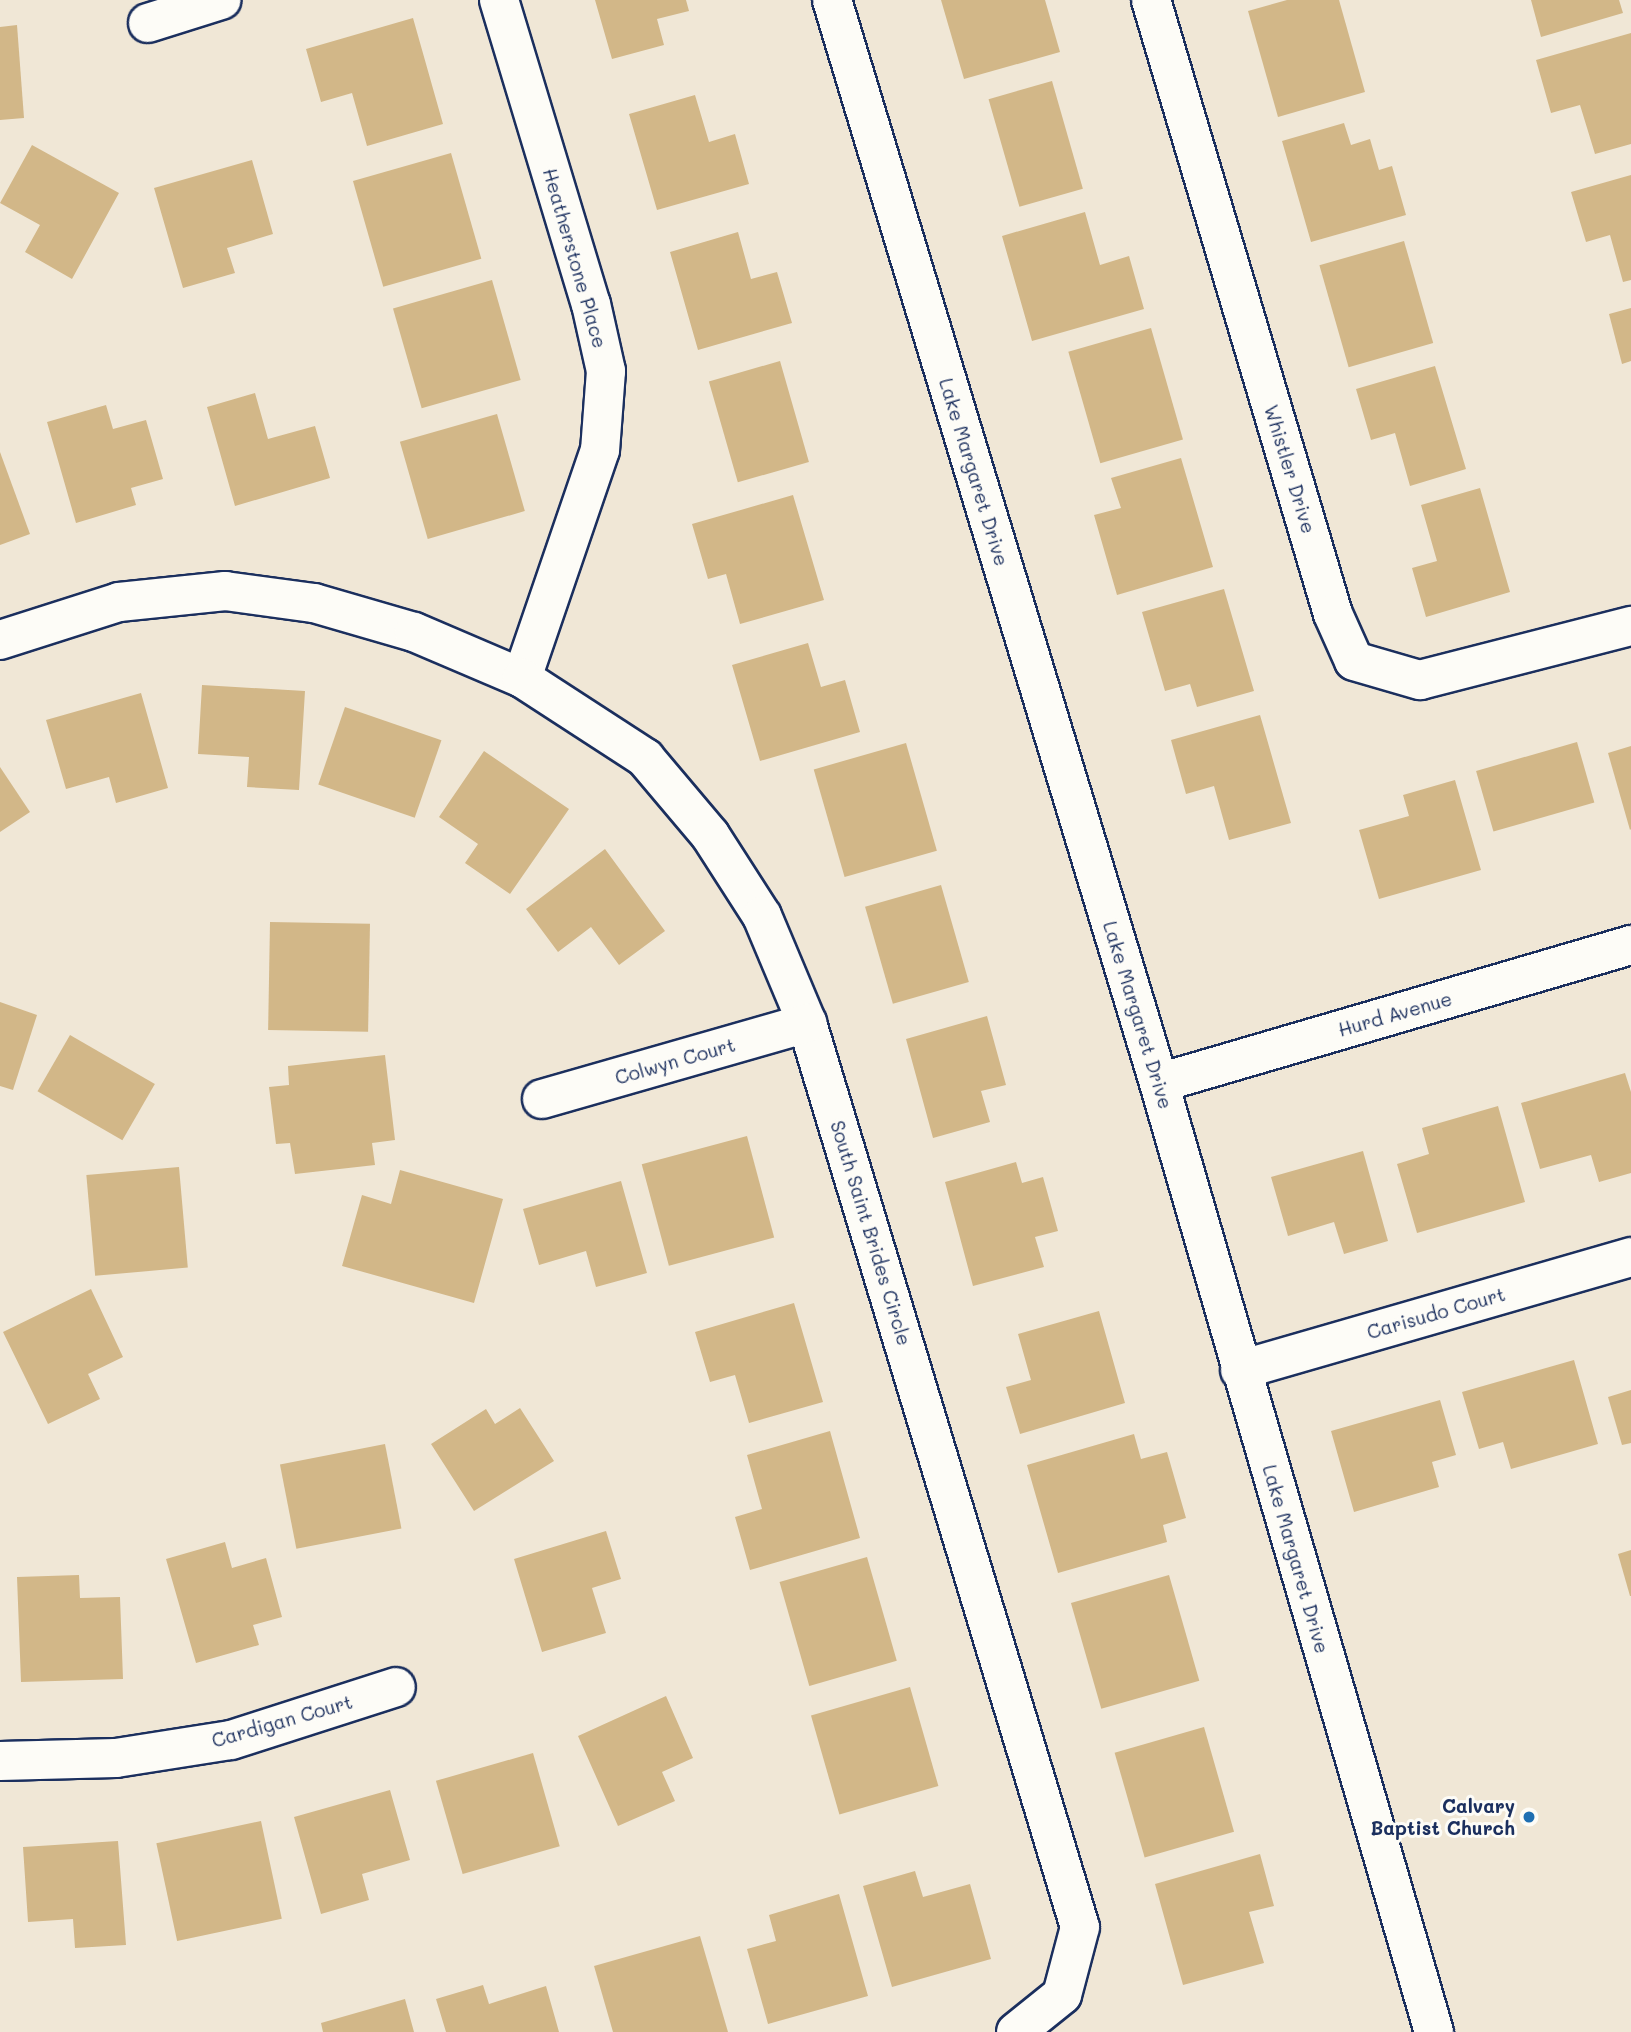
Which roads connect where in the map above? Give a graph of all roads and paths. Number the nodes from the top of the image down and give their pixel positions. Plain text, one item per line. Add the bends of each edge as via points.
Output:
1 (221, 0) edge
2 (499, 0) edge
3 (832, 0) edge
4 (1151, 0) edge
5 (148, 23) dead end
6 (1631, 626) edge
7 (0, 640) edge
8 (522, 678) junction
9 (1631, 945) edge
10 (807, 1023) junction
11 (1158, 1083) junction
12 (542, 1099) dead end
13 (1631, 1257) edge
14 (1240, 1370) junction
15 (396, 1687) dead end
16 (0, 1761) edge
17 (1016, 2032) edge
18 (1434, 2032) edge

1 - 5 street
2 - 8 street, Heatherstone Place via 591,304 606,371 600,450
3 - 11 street, Lake Margaret Drive
4 - 6 street, Whistler Drive via 1334,614 1354,661 1420,680
7 - 8 street, South Saint Brides Circle via 118,602 225,591 314,603 401,629
8 - 10 street, South Saint Brides Circle via 645,758 710,835 762,916
9 - 11 street, Hurd Avenue
10 - 12 street, Colwyn Court
10 - 17 street, South Saint Brides Circle via 1080,1927 1062,1995
11 - 14 street, Lake Margaret Drive
13 - 14 street, Carisudo Court
14 - 18 street, Lake Margaret Drive
15 - 16 street, Cardigan Court via 230,1740 116,1758

